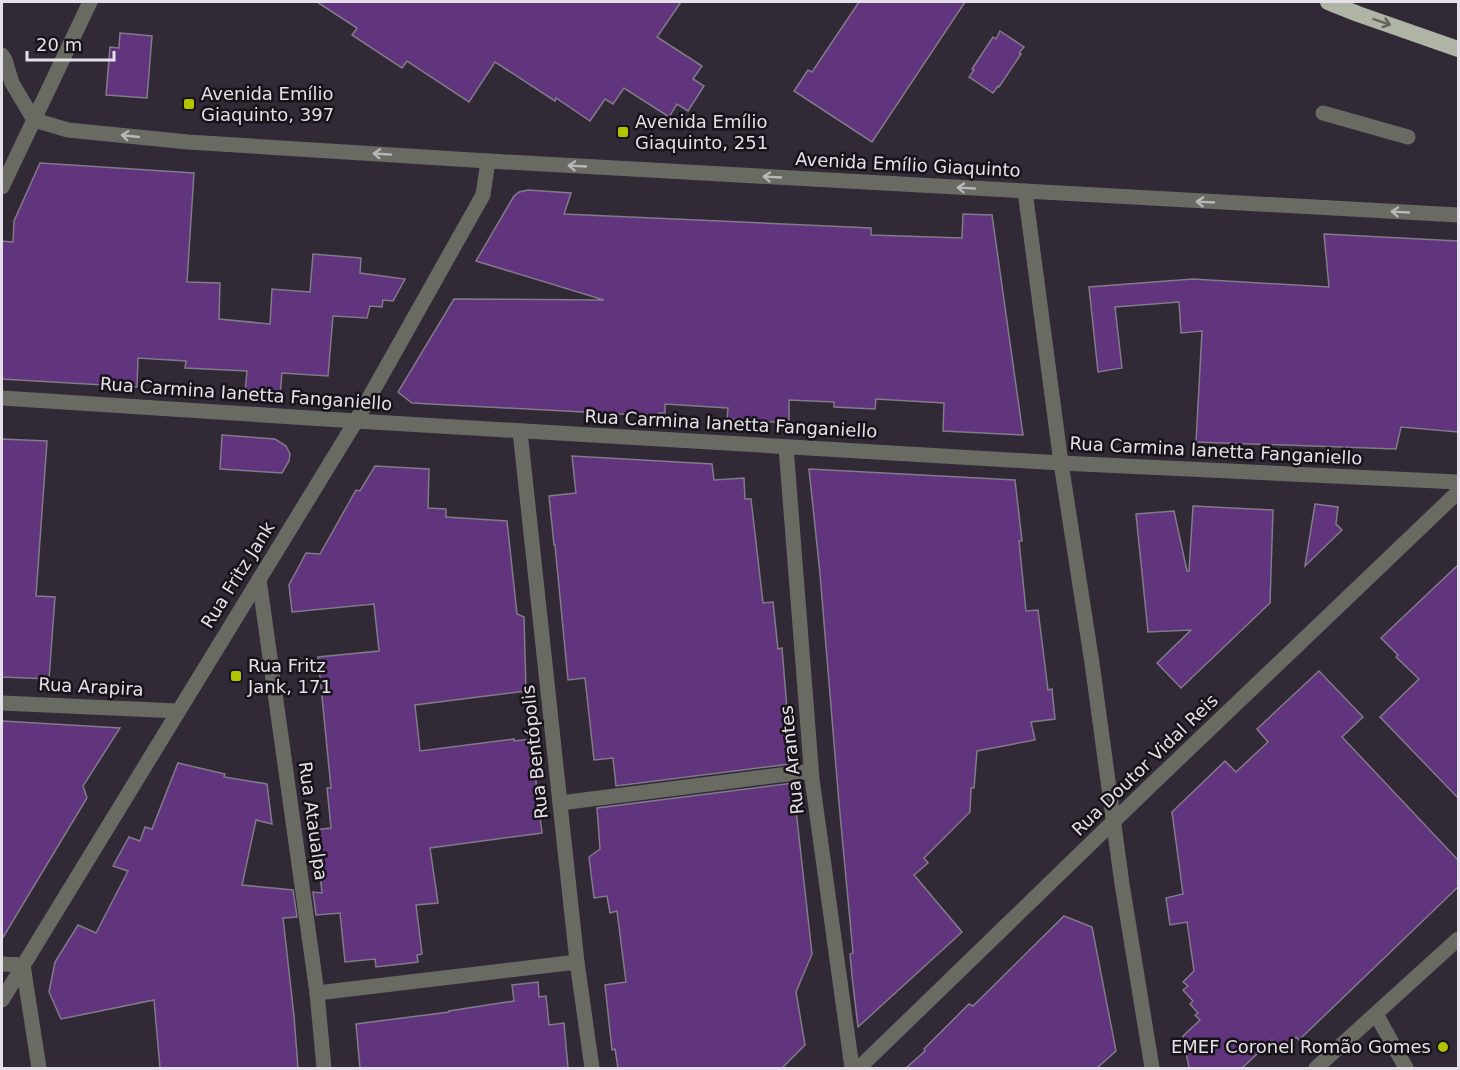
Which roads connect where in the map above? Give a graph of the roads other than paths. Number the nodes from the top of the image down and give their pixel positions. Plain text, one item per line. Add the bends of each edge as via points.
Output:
1 (90, 2) edge
2 (1328, 2) edge
3 (1458, 49) edge
4 (2, 55) edge
5 (1323, 113) dead end
6 (34, 120) junction
7 (1408, 137) dead end
8 (489, 161) junction
9 (2, 187) edge
10 (1025, 191) junction
11 (1458, 215) edge
12 (2, 398) edge
13 (356, 421) junction
14 (520, 431) junction
15 (786, 447) junction
16 (1060, 463) junction
17 (1458, 482) edge
18 (1458, 492) edge
19 (259, 579) junction
20 (2, 703) edge
21 (178, 711) junction
22 (811, 771) junction
23 (560, 803) junction
24 (1113, 823) junction
25 (1458, 939) edge
26 (577, 962) junction
27 (2, 964) edge
28 (23, 965) junction
29 (317, 993) junction
30 (2, 1000) edge
31 (1376, 1014) junction
32 (39, 1068) edge
33 (324, 1068) edge
34 (592, 1068) edge
35 (852, 1068) edge
36 (859, 1068) edge
37 (1152, 1068) edge
38 (1316, 1068) edge
39 (1406, 1068) edge

1 - 6 street
2 -> 3 highway
4 - 6 street via 12,83
5 - 7 street
8 -> 6 street, Avenida Emílio Giaquinto via 177,141 68,130
6 - 9 street
10 -> 8 street, Avenida Emílio Giaquinto
8 - 13 street, Rua Fritz Jank via 483,195
11 -> 10 street, Avenida Emílio Giaquinto
10 - 16 street
12 - 13 street, Rua Carmina Ianetta Fanganiello
13 - 14 street, Rua Carmina Ianetta Fanganiello
13 - 19 street, Rua Fritz Jank
14 - 15 street, Rua Carmina Ianetta Fanganiello
14 - 23 street, Rua Bentópolis
15 - 16 street, Rua Carmina Ianetta Fanganiello
15 - 22 street, Rua Arantes
16 - 17 street, Rua Carmina Ianetta Fanganiello
16 - 24 street
18 - 24 street, Rua Doutor Vidal Reis
19 - 21 street, Rua Fritz Jank
19 - 29 street, Rua Ataualpa
20 - 21 street, Rua Arapira
21 - 28 street, Rua Fritz Jank
22 - 23 street
22 - 35 street, Rua Arantes
23 - 26 street, Rua Bentópolis
24 - 36 street, Rua Doutor Vidal Reis
24 - 37 street
25 - 31 street
26 - 29 street
26 - 34 street, Rua Bentópolis
27 - 28 street
28 - 30 street, Rua Fritz Jank
28 - 32 street
29 - 33 street, Rua Ataualpa
31 - 38 street
31 - 39 street

